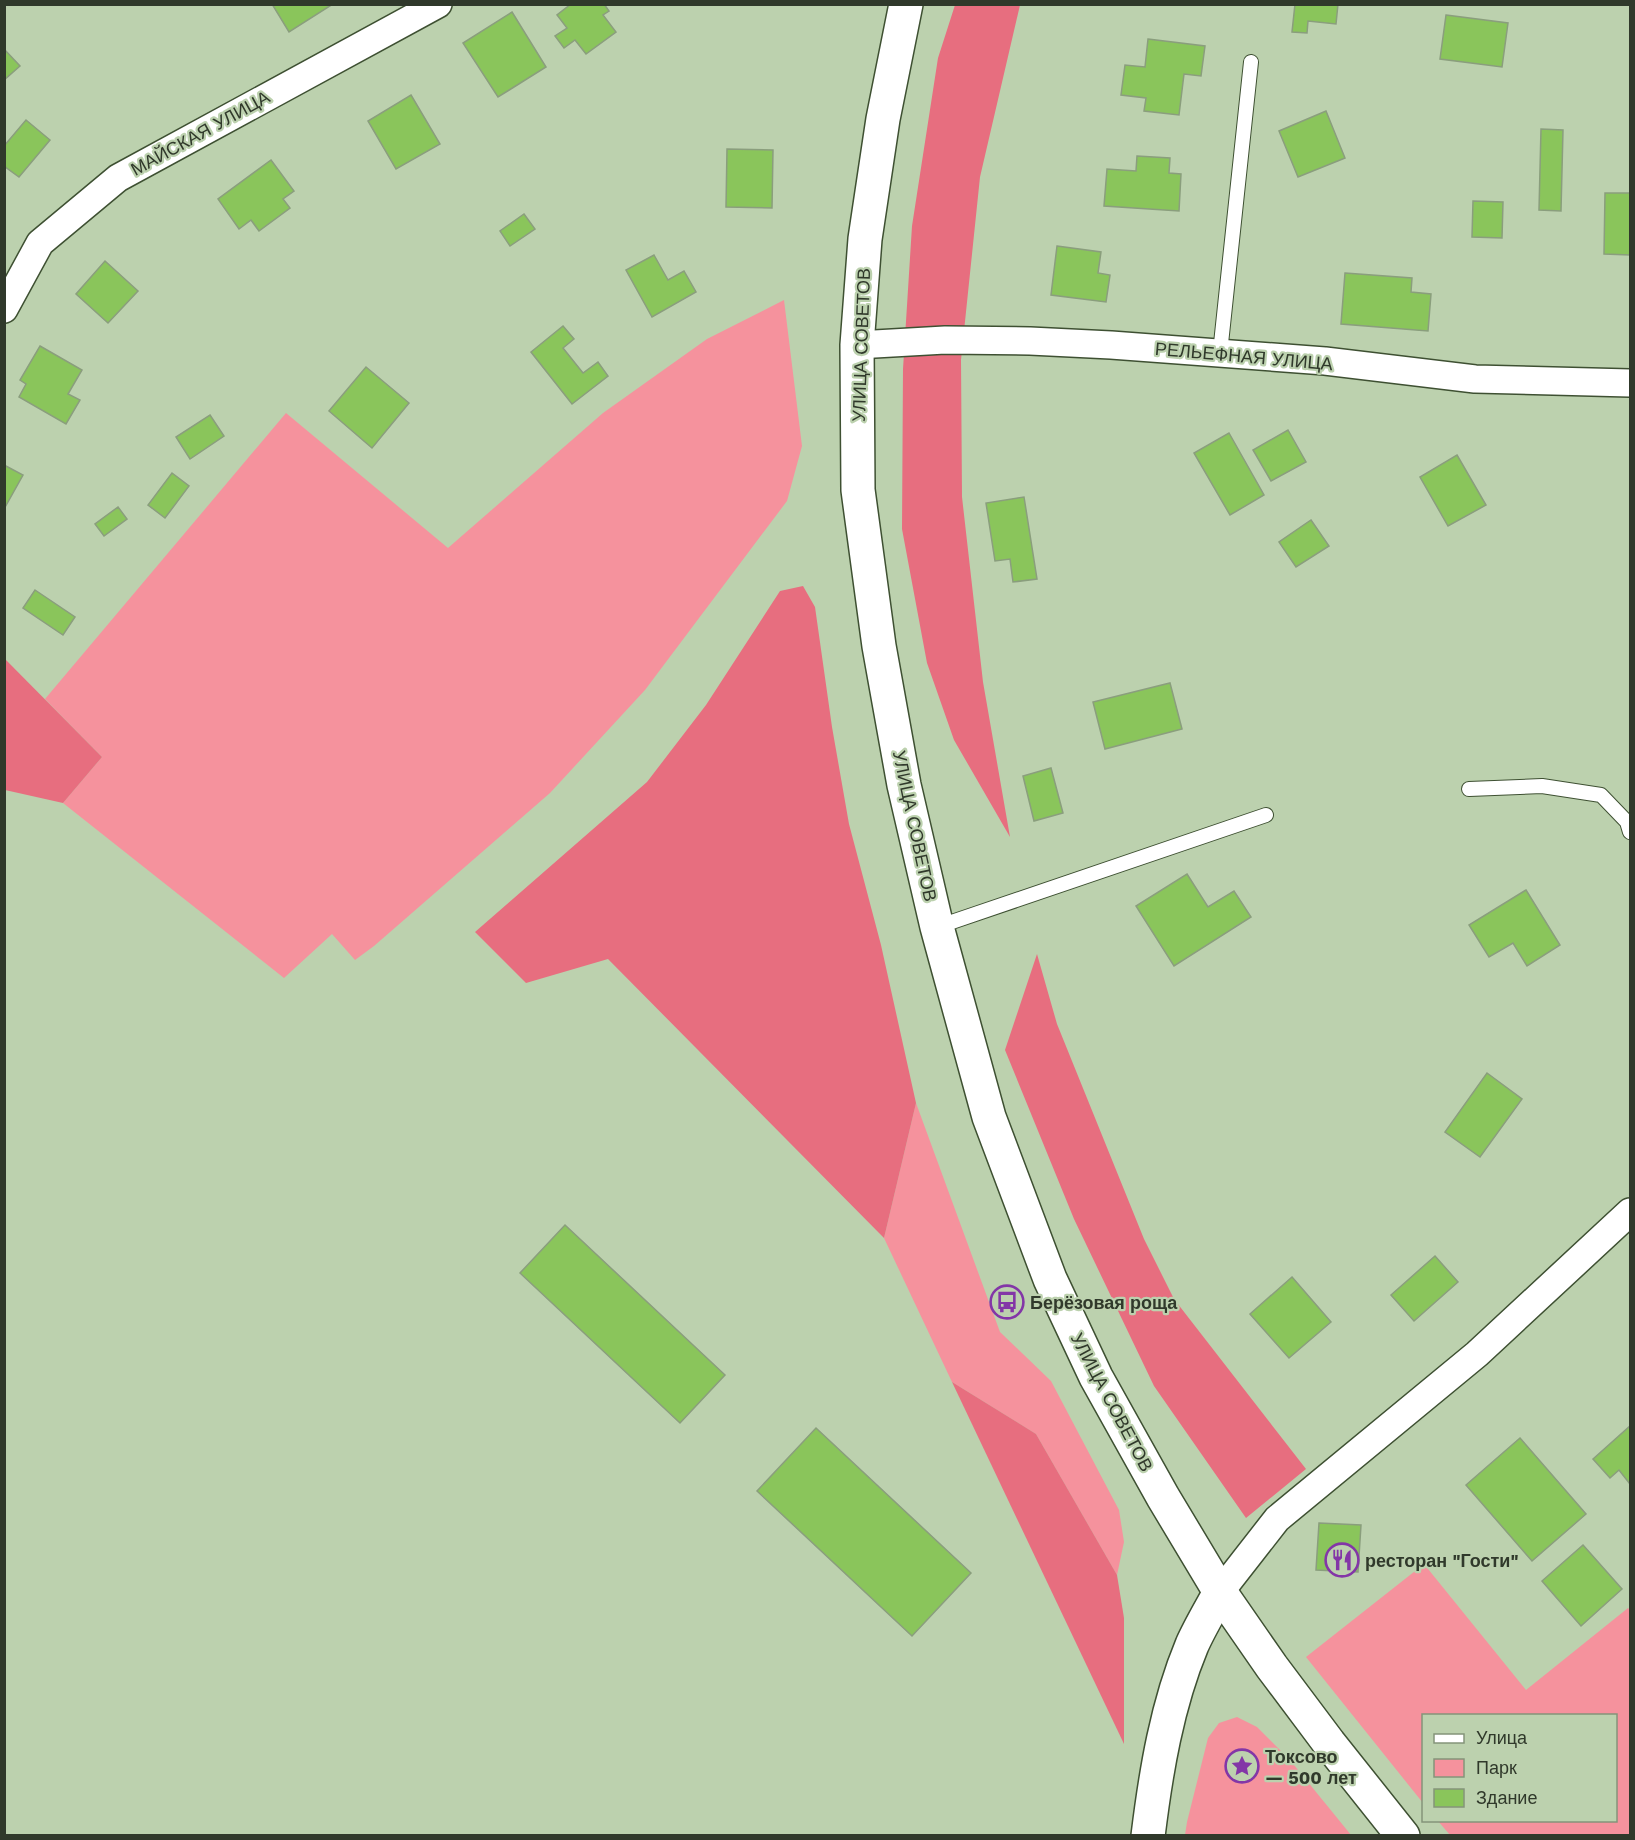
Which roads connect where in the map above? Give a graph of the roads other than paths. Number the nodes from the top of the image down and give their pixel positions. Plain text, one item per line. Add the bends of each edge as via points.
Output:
1 (438, 4) edge
2 (906, 4) edge
3 (1251, 62) dead end
4 (4, 309) edge
5 (857, 345) junction
6 (1220, 353) junction
7 (1630, 383) edge
8 (1469, 789) dead end
9 (1266, 815) dead end
10 (1630, 832) edge
11 (937, 927) junction
12 (1630, 1212) edge
13 (1220, 1592) junction
14 (1148, 1836) edge
15 (1403, 1836) edge

1 - 4 street, МАЙСКАЯ УЛИЦА via 118,178 40,243
2 - 5 main road, УЛИЦА СОВЕТОВ via 865,239
3 - 6 lane
5 - 6 street, РЕЛЬЕФНАЯ УЛИЦА via 1030,341
5 - 11 main road, УЛИЦА СОВЕТОВ via 858,490 879,646 904,785
6 - 7 street, РЕЛЬЕФНАЯ УЛИЦА via 1475,379
8 - 10 lane via 1542,786 1600,795 1627,822
9 - 11 lane
11 - 13 main road, УЛИЦА СОВЕТОВ via 989,1117 1050,1279 1096,1377
12 - 13 street via 1477,1354 1277,1519
13 - 14 main road via 1193,1645 1170,1707
13 - 15 main road, УЛИЦА СОВЕТОВ via 1279,1677

